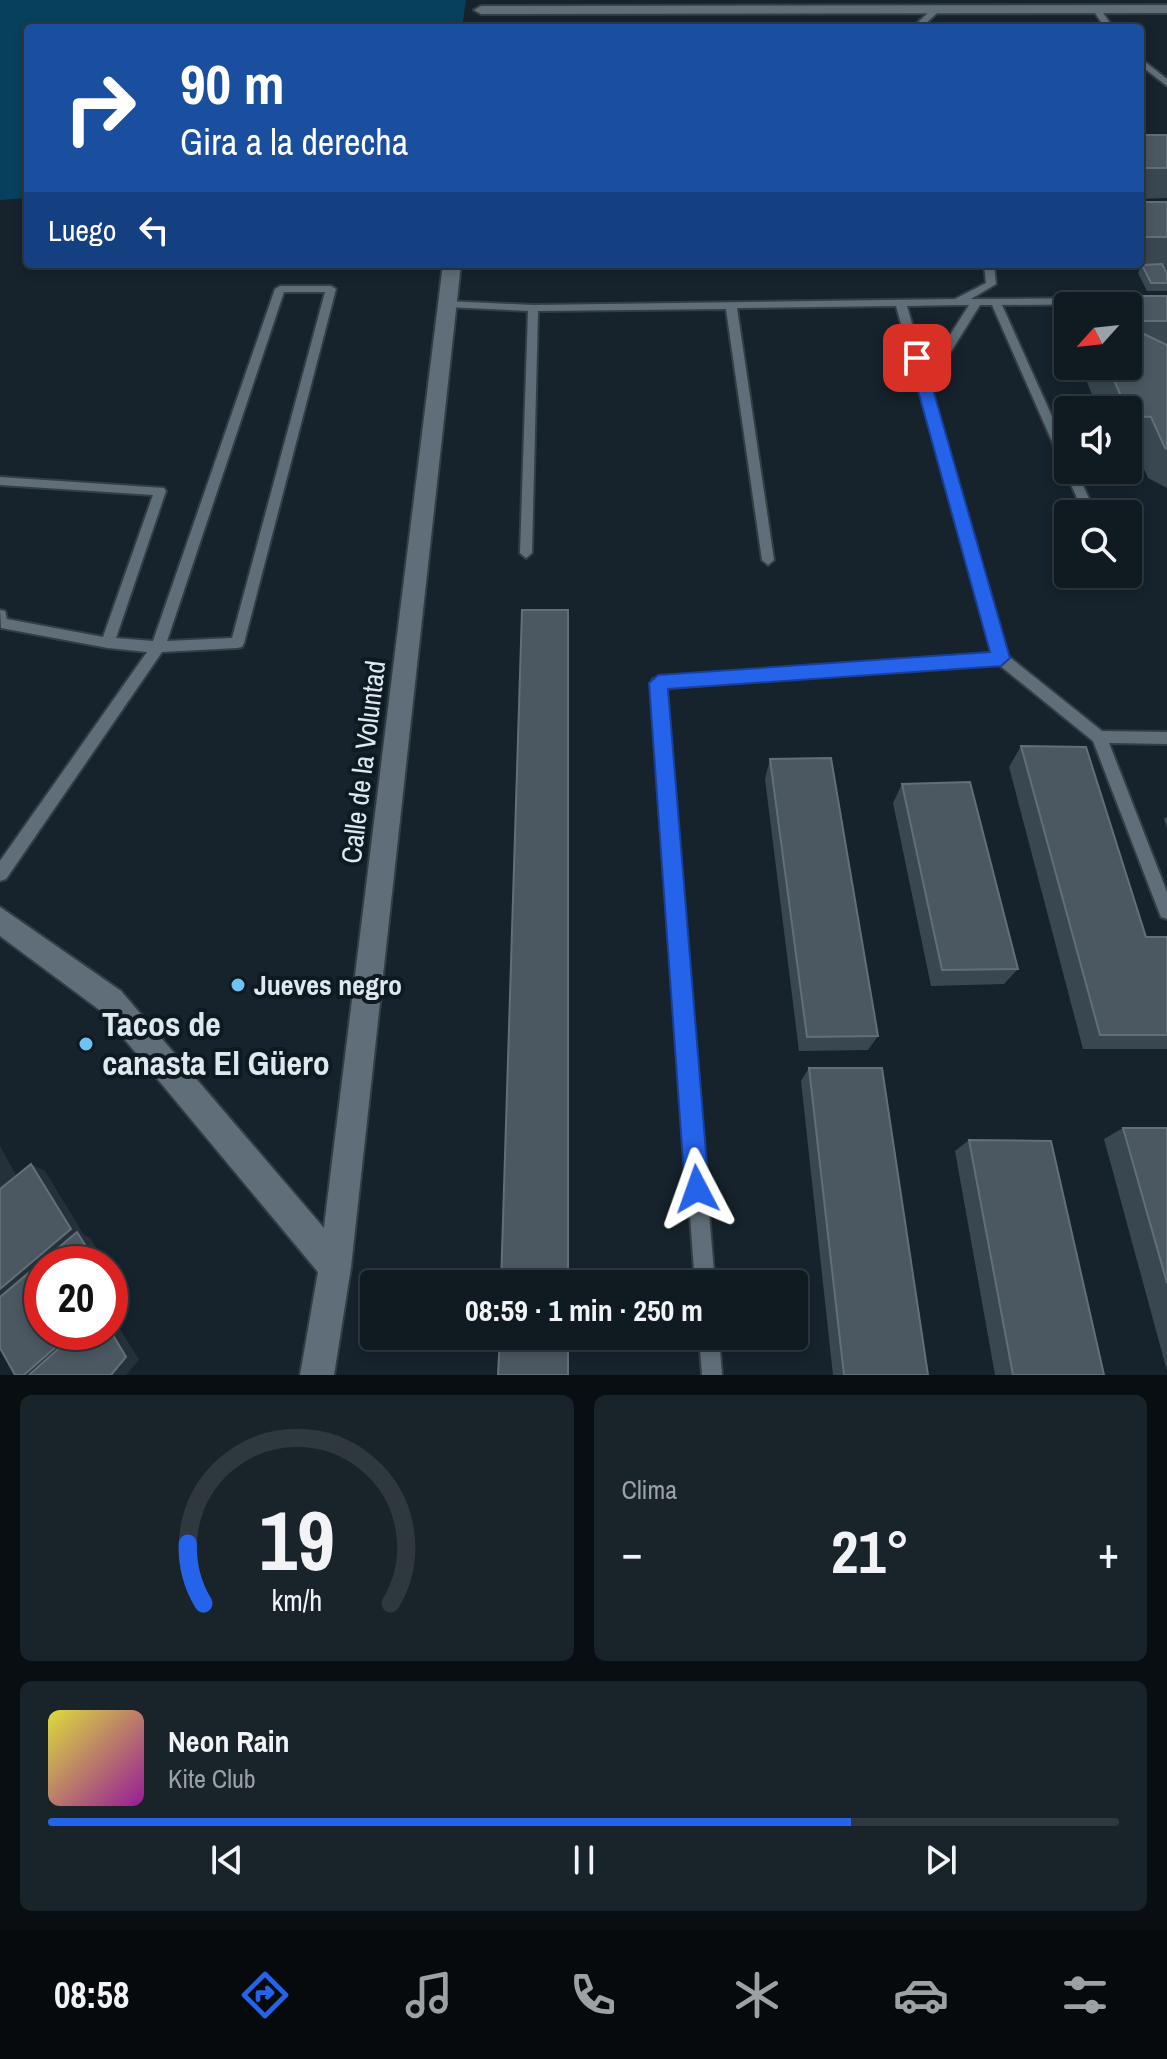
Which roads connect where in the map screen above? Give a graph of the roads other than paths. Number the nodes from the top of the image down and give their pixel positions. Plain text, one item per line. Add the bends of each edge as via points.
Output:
1 (481, 5) edge
2 (1167, 9) edge
3 (1097, 10) junction
4 (934, 12) junction
5 (920, 24) edge
6 (1106, 24) edge
7 (1144, 64) edge
8 (1167, 83) edge
9 (452, 268) edge
10 (989, 268) edge
11 (977, 301) junction
12 (995, 301) junction
13 (1054, 301) edge
14 (957, 302) junction
15 (447, 304) junction
16 (901, 304) junction
17 (731, 306) junction
18 (533, 308) junction
19 (924, 385) junction
20 (1054, 434) edge
21 (0, 481) edge
22 (526, 553) dead end
23 (768, 560) dead end
24 (0, 615) edge
25 (108, 643) junction
26 (158, 647) junction
27 (1001, 658) junction
28 (1099, 737) junction
29 (1167, 738) edge
30 (0, 874) edge
31 (1167, 912) edge
32 (0, 920) edge
33 (335, 1267) junction
34 (704, 1270) edge
35 (710, 1350) edge
36 (317, 1375) edge
37 (712, 1375) edge

1 - 4 street
2 - 3 street
3 - 4 street
3 - 6 lane
4 - 5 lane
7 - 8 lane
9 - 15 street, Calle de la Voluntad
10 - 14 lane via 991,284
11 - 12 lane
11 - 14 lane
11 - 19 lane
12 - 13 lane
12 - 20 lane
14 - 16 lane
15 - 18 lane
15 - 33 street, Calle de la Voluntad
16 - 17 lane
16 - 19 lane
17 - 18 lane
17 - 23 lane
18 - 22 lane
19 - 27 lane
21 - 25 lane via 160,491
24 - 25 lane via 1,623
25 - 26 lane
26 - 26 lane via 280,289 331,289 237,643
26 - 30 lane
27 - 28 lane
27 - 34 lane via 658,683
28 - 29 lane
28 - 31 lane
32 - 33 street via 111,1001
33 - 36 street, Calle de la Voluntad
35 - 37 lane

